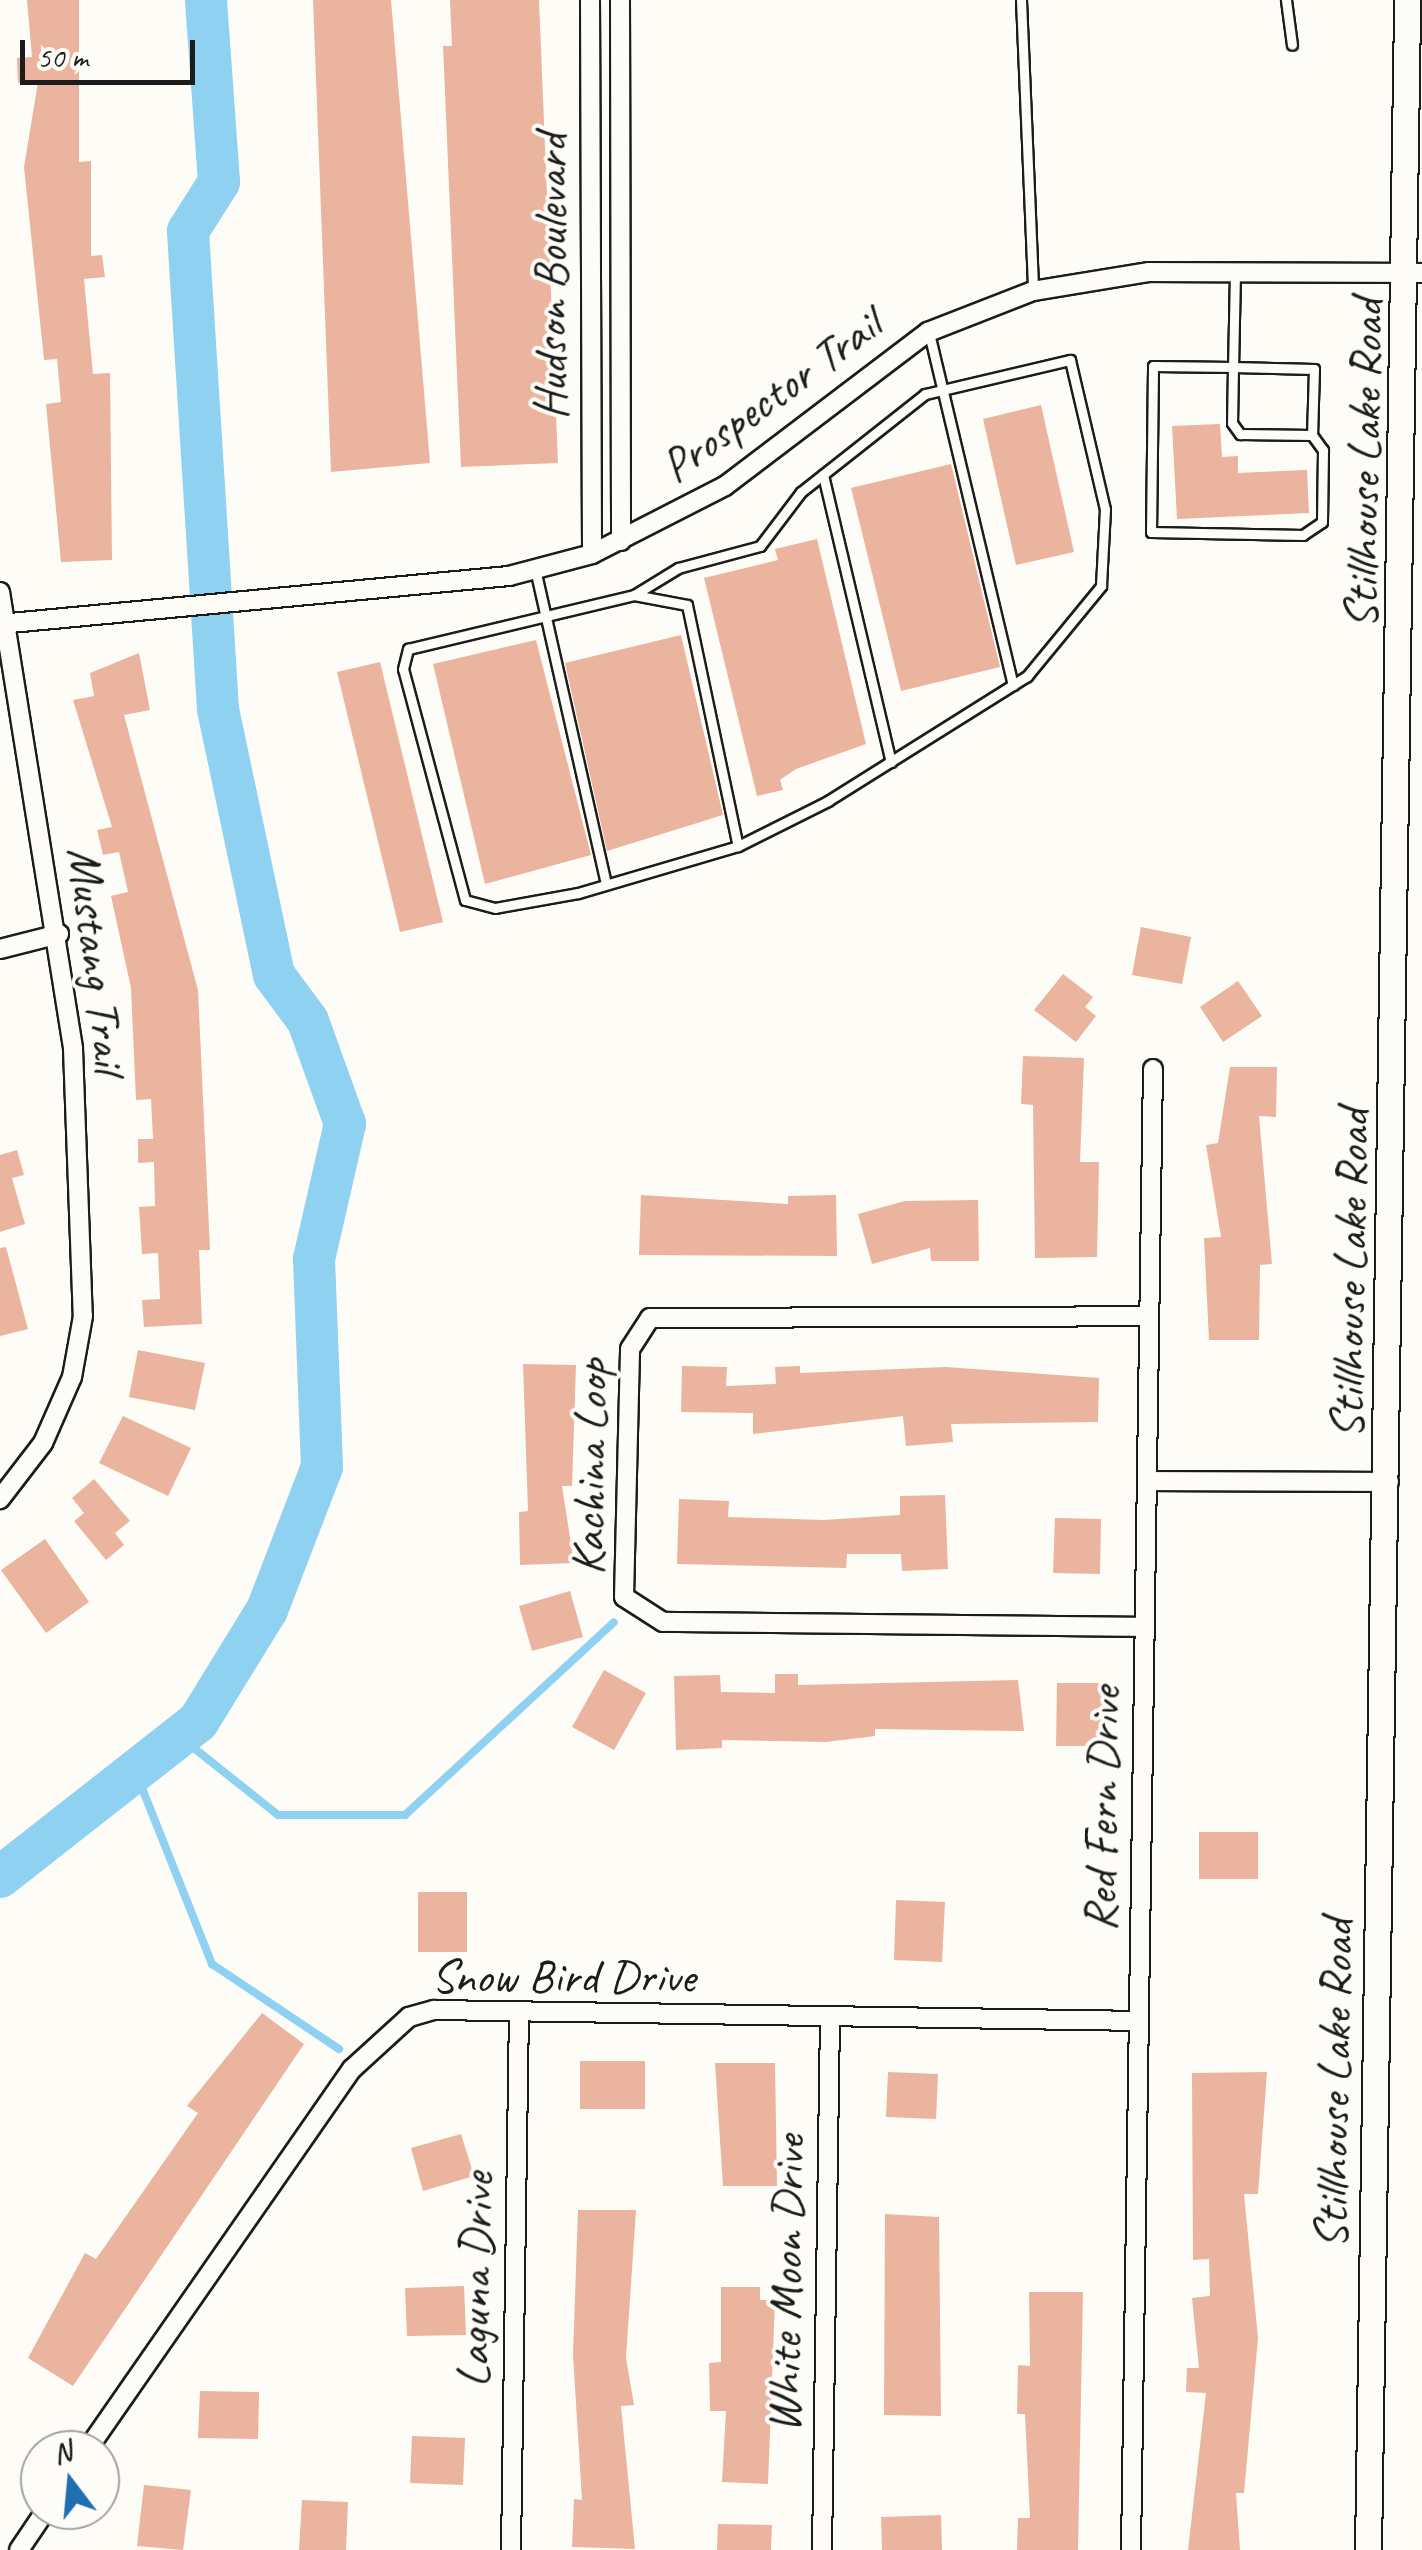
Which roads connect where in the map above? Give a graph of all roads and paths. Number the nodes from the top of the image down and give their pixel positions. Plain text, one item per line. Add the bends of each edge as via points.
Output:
1 (590, 0) edge
2 (620, 0) edge
3 (1020, 0) edge
4 (1286, 0) edge
5 (1407, 0) edge
6 (1292, 45) dead end
7 (1236, 273) junction
8 (1418, 276) edge
9 (1032, 291) junction
10 (928, 332) junction
11 (1233, 367) junction
12 (946, 386) junction
13 (1312, 436) junction
14 (823, 475) junction
15 (621, 541) junction
16 (592, 554) junction
17 (535, 570) junction
18 (0, 592) edge
19 (634, 595) junction
20 (546, 619) junction
21 (1, 624) edge
22 (1013, 685) junction
23 (890, 762) junction
24 (738, 846) junction
25 (605, 879) junction
26 (59, 934) junction
27 (0, 949) edge
28 (1153, 1069) dead end
29 (1149, 1316) junction
30 (1146, 1481) junction
31 (1389, 1482) junction
32 (0, 1499) edge
33 (1144, 1627) junction
34 (520, 2012) junction
35 (830, 2019) junction
36 (1139, 2021) junction
37 (100, 2430) edge
38 (511, 2550) edge
39 (822, 2550) edge
40 (1131, 2550) edge
41 (1368, 2550) edge

1 - 16 street, Hudson Boulevard
2 - 15 street, Hudson Boulevard
3 - 9 lane
4 - 6 lane
5 - 8 main road, Stillhouse Lake Road
7 - 8 street, Prospector Trail
7 - 9 street, Prospector Trail via 1149,272
7 - 11 lane
8 - 31 main road, Stillhouse Lake Road
9 - 10 street, Prospector Trail
10 - 12 lane
10 - 15 street, Prospector Trail via 725,486
11 - 13 lane via 1235,430
11 - 13 lane via 1314,369
11 - 13 lane via 1153,366 1151,532 1312,532 1322,522 1322,468
12 - 14 lane
12 - 22 lane
12 - 22 lane via 1070,360 1105,509 1095,603
14 - 19 lane via 760,546 678,568
14 - 23 lane
15 - 16 street, Prospector Trail
16 - 17 street, Prospector Trail
17 - 20 lane
17 - 21 street, Prospector Trail
18 - 21 street, Mustang Trail
19 - 20 lane
19 - 24 lane via 687,605
20 - 25 lane
20 - 25 lane via 408,649 404,669 465,900 495,908
21 - 26 street, Mustang Trail
22 - 23 lane
23 - 24 lane
24 - 25 lane
26 - 27 street
26 - 32 street, Mustang Trail via 83,1316 72,1377 50,1426
28 - 29 street, Red Fern Drive
29 - 30 street, Red Fern Drive
29 - 33 street, Kachina Loop via 650,1318 630,1348 624,1597 663,1622
30 - 31 street
30 - 33 street, Red Fern Drive
31 - 41 main road, Stillhouse Lake Road
33 - 36 street, Red Fern Drive
34 - 35 street, Snow Bird Drive
34 - 37 street, Snow Bird Drive via 434,2010 380,2035
34 - 38 street, Laguna Drive
35 - 36 street, Snow Bird Drive
35 - 39 street, White Moon Drive
36 - 40 street, Red Fern Drive

